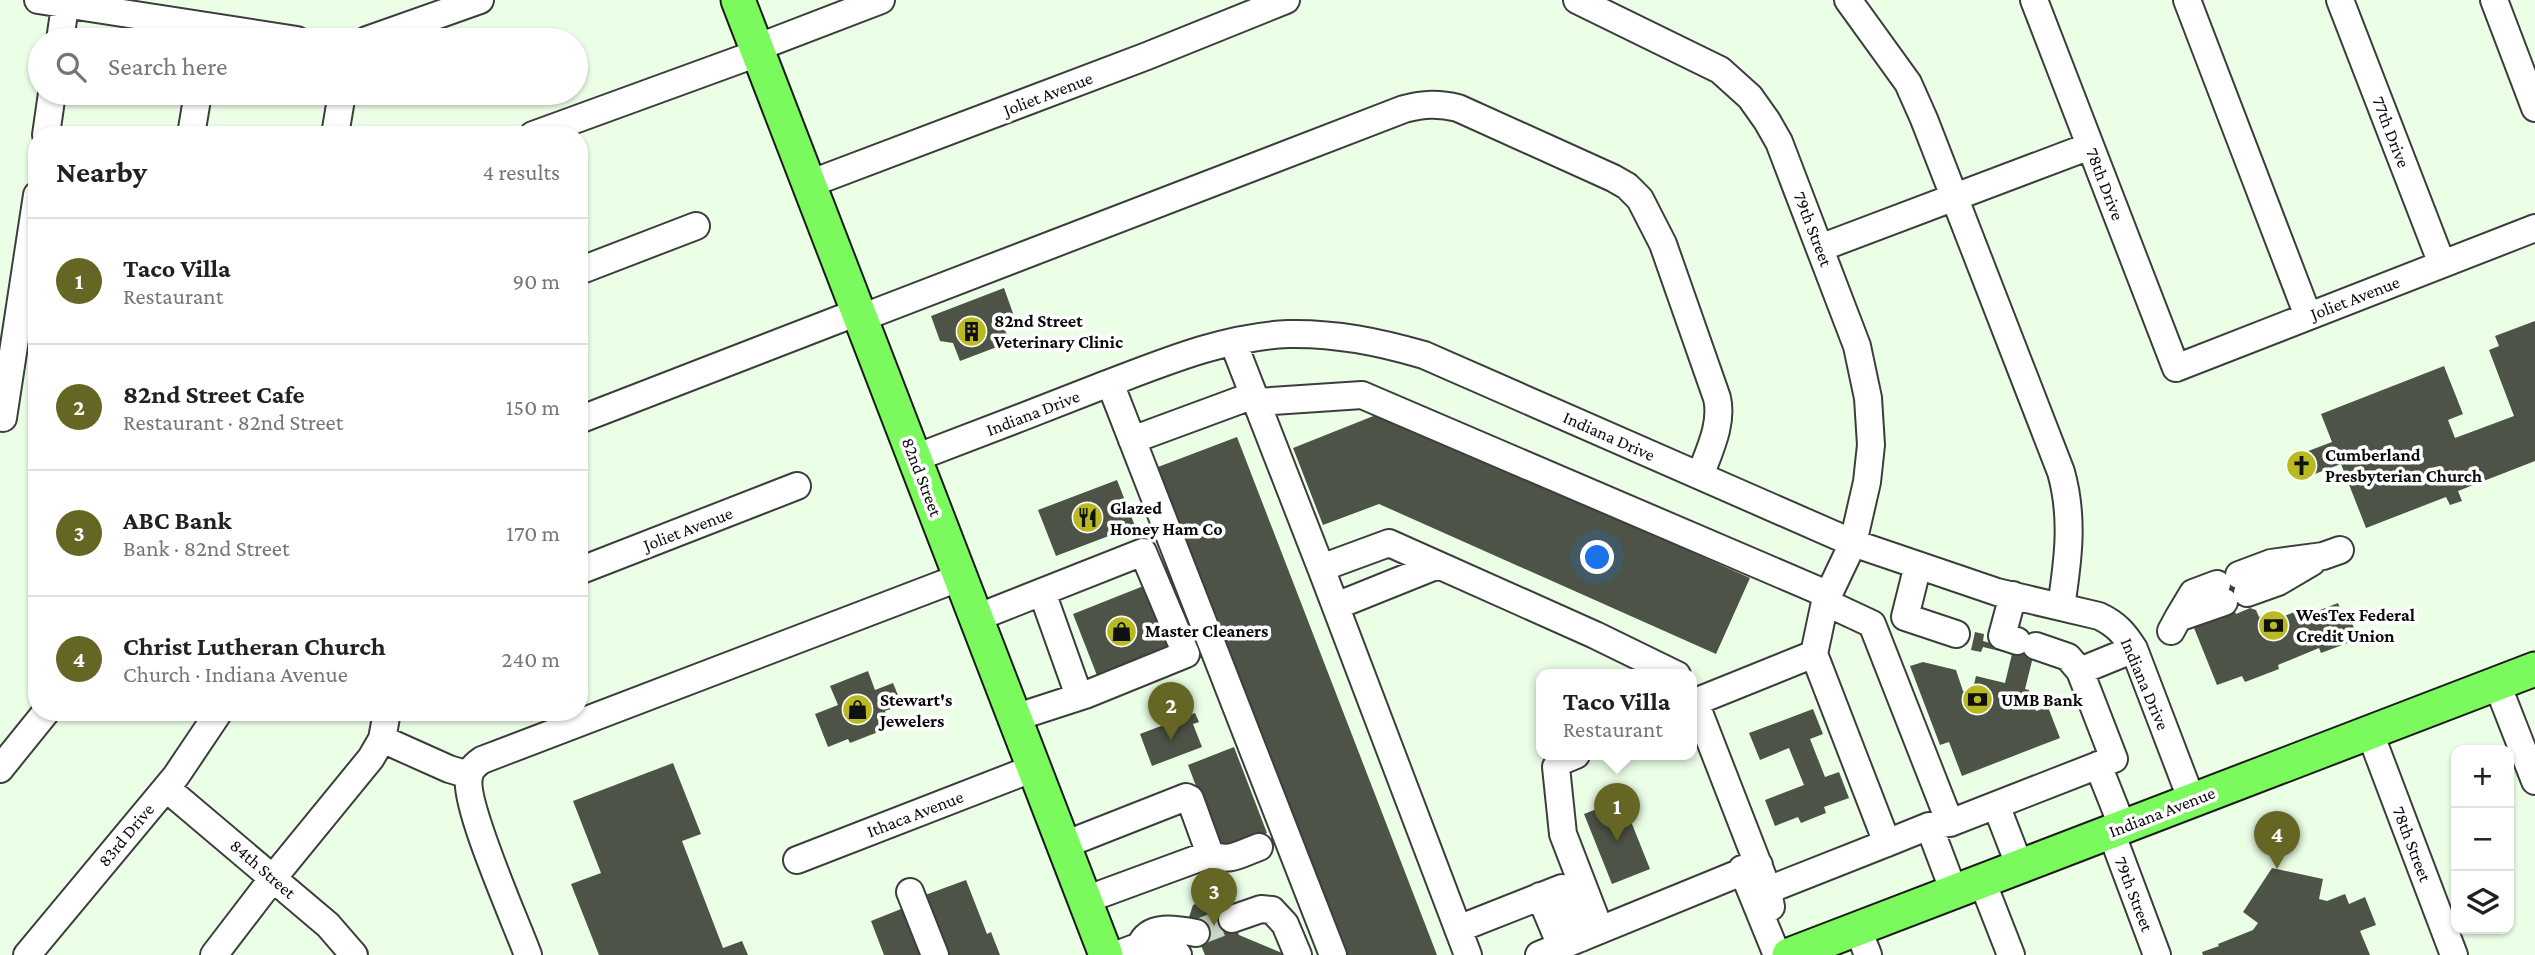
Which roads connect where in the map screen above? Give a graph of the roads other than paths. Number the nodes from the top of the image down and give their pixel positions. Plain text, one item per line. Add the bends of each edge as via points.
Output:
1 (38, 0) edge
2 (480, 0) edge
3 (738, 0) edge
4 (881, 0) edge
5 (1286, 0) edge
6 (1848, 0) edge
7 (2034, 0) edge
8 (2187, 0) edge
9 (2340, 0) edge
10 (2494, 0) edge
11 (66, 2) edge
12 (1591, 3) edge
13 (62, 28) edge
14 (184, 28) edge
15 (401, 28) edge
16 (757, 50) junction
17 (50, 105) edge
18 (196, 105) edge
19 (340, 105) edge
20 (2535, 108) edge
21 (47, 126) edge
22 (192, 126) edge
23 (336, 126) edge
24 (557, 126) edge
25 (2090, 146) junction
26 (808, 184) junction
27 (1955, 197) junction
28 (696, 226) dead end
29 (2535, 228) edge
30 (1820, 248) junction
31 (28, 254) edge
32 (2442, 264) junction
33 (588, 268) edge
34 (859, 315) junction
35 (2308, 316) junction
36 (1233, 342) junction
37 (2176, 368) joint
38 (1110, 383) junction
39 (1256, 398) junction
40 (588, 417) edge
41 (3, 418) dead end
42 (1132, 440) junction
43 (915, 458) junction
44 (1700, 476) junction
45 (797, 486) dead end
46 (1853, 543) junction
47 (2331, 553) dead end
48 (1438, 565) junction
49 (1918, 565) junction
50 (588, 567) edge
51 (1321, 568) junction
52 (961, 577) junction
53 (1042, 592) junction
54 (2013, 595) junction
55 (1827, 599) junction
56 (1336, 606) junction
57 (2061, 607) junction
58 (976, 618) junction
59 (2174, 625) dead end
60 (1956, 634) dead end
61 (2134, 649) junction
62 (1814, 654) junction
63 (1665, 669) edge
64 (2535, 669) edge
65 (2080, 671) junction
66 (2497, 684) junction
67 (1702, 689) edge
68 (1079, 696) junction
69 (1697, 708) edge
70 (1014, 718) junction
71 (588, 719) edge
72 (39, 721) edge
73 (214, 721) edge
74 (385, 721) edge
75 (583, 721) edge
76 (2370, 733) junction
77 (382, 739) junction
78 (1697, 755) edge
79 (1564, 760) edge
80 (2098, 765) junction
81 (1034, 768) junction
82 (0, 769) edge
83 (468, 775) junction
84 (2535, 781) edge
85 (166, 788) junction
86 (2192, 801) junction
87 (1996, 805) junction
88 (1939, 825) junction
89 (2117, 830) junction
90 (1887, 843) junction
91 (1064, 845) junction
92 (1259, 847) dead end
93 (1210, 854) junction
94 (797, 860) dead end
95 (2020, 867) junction
96 (1751, 868) junction
97 (273, 877) junction
98 (1968, 887) junction
99 (1768, 890) junction
100 (910, 892) dead end
101 (1085, 900) junction
102 (1232, 919) tunnel mouth
103 (1458, 929) junction
104 (1196, 933) tunnel mouth
105 (1863, 942) edge
106 (1564, 946) edge
107 (1128, 951) edge
108 (27, 955) edge
109 (214, 955) edge
110 (355, 955) edge
111 (528, 955) edge
112 (935, 955) edge
113 (1106, 955) edge
114 (1178, 955) tunnel mouth
115 (1298, 955) edge
116 (1332, 955) edge
117 (1468, 955) edge
118 (1777, 955) edge
119 (1788, 955) edge
120 (2011, 955) edge
121 (2157, 955) edge
122 (2454, 955) edge

1 - 11 street
2 - 15 street
3 - 16 main road, 82nd Street
4 - 16 street
5 - 26 street, Joliet Avenue
6 - 27 street via 1908,83
7 - 25 street, 78th Drive
8 - 35 street
9 - 32 street, 77th Drive
10 - 20 street
11 - 13 street
11 - 14 street
12 - 30 street, 79th Street via 1720,69 1749,97 1779,142
16 - 24 street
16 - 26 main road, 82nd Street
17 - 21 street
18 - 22 street
19 - 23 street
25 - 27 street
25 - 37 street, 78th Drive
26 - 34 main road, 82nd Street
27 - 30 street
27 - 57 street via 2068,496 2069,550
28 - 33 street
29 - 32 street, Joliet Avenue
30 - 46 street, 79th Street via 1857,346 1868,398 1871,445
31 - 41 street
32 - 35 street, Joliet Avenue
34 - 40 street
34 - 43 main road, 82nd Street
34 - 44 street via 1404,110 1440,104 1588,166 1627,186 1640,199 1663,244 1720,410
35 - 37 street, Joliet Avenue
36 - 38 street, Indiana Drive
36 - 39 street
36 - 44 street, Indiana Drive via 1297,334 1379,342 1424,355
38 - 42 street
38 - 43 street, Indiana Drive
39 - 42 street
39 - 51 street
39 - 55 street via 1362,395
42 - 116 street
43 - 52 main road, 82nd Street
44 - 46 street, Indiana Drive
45 - 50 street, Joliet Avenue
46 - 49 street, Indiana Drive
46 - 55 street, 79th Street
47 - 59 street via 2271,563 2232,589 2193,593
48 - 51 street via 1389,543
48 - 56 street
48 - 63 street
49 - 54 street, Indiana Drive
49 - 60 street via 1905,617
51 - 56 street
52 - 58 main road, 82nd Street
52 - 71 street
53 - 58 street
53 - 68 street
53 - 68 street via 1143,552 1186,654
54 - 57 street, Indiana Drive
54 - 65 street via 2002,636 2068,657
55 - 62 street, 79th Street
55 - 88 street via 1872,624
56 - 103 street
57 - 61 street, Indiana Drive via 2113,622
58 - 70 main road, 82nd Street
61 - 65 street
61 - 86 street, Indiana Drive
62 - 67 street
62 - 90 street
64 - 66 main road, Indiana Avenue
65 - 80 street via 2114,759
66 - 76 main road, Indiana Avenue
66 - 84 street
68 - 70 street
69 - 96 street
70 - 81 main road, 82nd Street
72 - 82 street
73 - 85 street, 83rd Drive
74 - 77 street
75 - 83 street via 481,760
76 - 86 main road, Indiana Avenue
76 - 122 street, 78th Street
77 - 83 street
77 - 97 street
78 - 96 street
79 - 106 street via 1556,767 1563,834
80 - 87 street
80 - 89 street, 79th Street
81 - 91 main road, 82nd Street
81 - 94 street, Ithaca Avenue
83 - 111 street via 471,805
85 - 97 street, 84th Street
85 - 108 street, 83rd Drive
86 - 89 main road, Indiana Avenue
87 - 88 street
87 - 95 street
88 - 90 street
88 - 98 street
89 - 95 main road, Indiana Avenue
89 - 121 street, 79th Street
90 - 99 street
91 - 93 street via 1186,797 1191,799
91 - 101 main road, 82nd Street
92 - 93 street via 1228,859
93 - 101 street
95 - 98 main road, Indiana Avenue
96 - 99 street
96 - 106 street
96 - 118 street
97 - 109 street
97 - 110 street, 84th Street
98 - 105 main road, Indiana Avenue
98 - 120 street
99 - 119 street
100 - 112 street
101 - 113 main road, 82nd Street
102 - 115 street via 1272,910 1285,924
103 - 106 street via 1562,888
103 - 117 street
104 - 107 street via 1154,930
105 - 119 main road, Indiana Avenue
107 - 114 street

